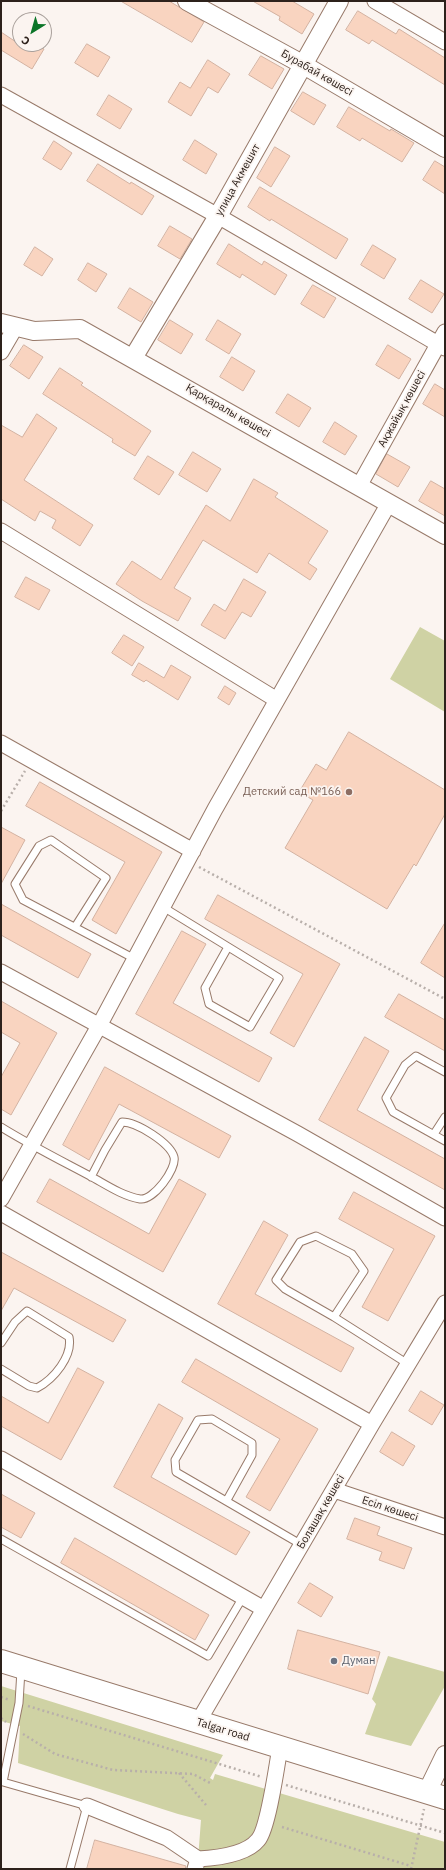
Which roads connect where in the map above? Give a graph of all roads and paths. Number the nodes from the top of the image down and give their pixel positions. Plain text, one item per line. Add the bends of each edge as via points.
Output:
1 (187, 1) edge
2 (339, 1) edge
3 (375, 1) edge
4 (445, 42) edge
5 (302, 64) junction
6 (1, 95) edge
7 (445, 148) edge
8 (218, 216) junction
9 (8, 325) edge
10 (443, 342) edge
11 (1, 352) edge
12 (133, 358) junction
13 (359, 486) junction
14 (388, 503) junction
15 (1, 531) edge
16 (445, 535) edge
17 (277, 700) junction
18 (1, 743) edge
19 (31, 760) junction
20 (1, 811) edge
21 (190, 856) junction
22 (162, 907) junction
23 (75, 927) junction
24 (228, 947) junction
25 (135, 959) junction
26 (1, 972) edge
27 (445, 999) edge
28 (99, 1026) junction
29 (445, 1072) edge
30 (445, 1117) edge
31 (1, 1127) edge
32 (434, 1134) junction
33 (445, 1141) edge
34 (32, 1146) junction
35 (91, 1176) junction
36 (1, 1199) edge
37 (1, 1213) edge
38 (445, 1218) edge
39 (445, 1303) edge
40 (334, 1317) junction
41 (1, 1343) edge
42 (408, 1364) junction
43 (1, 1369) edge
44 (372, 1424) junction
45 (1, 1458) edge
46 (334, 1490) junction
47 (227, 1500) junction
48 (445, 1526) edge
49 (1, 1539) edge
50 (302, 1545) junction
51 (243, 1597) junction
52 (264, 1609) junction
53 (10, 1661) edge
54 (1, 1697) edge
55 (19, 1703) junction
56 (198, 1722) junction
57 (14, 1728) junction
58 (280, 1747) junction
59 (445, 1755) edge
60 (179, 1773) junction
61 (274, 1781) junction
62 (2, 1782) edge
63 (212, 1784) dead end
64 (436, 1795) edge
65 (206, 1805) dead end
66 (87, 1806) junction
67 (420, 1826) junction
68 (282, 1827) dead end
69 (445, 1833) edge
70 (196, 1864) edge
71 (411, 1868) edge
72 (70, 1869) edge

1 - 5 street, Бурабай көшесі
2 - 5 street, улица Акмешит
3 - 4 street
5 - 7 street, Бурабай көшесі
5 - 8 street, улица Акмешит
6 - 8 street
8 - 10 street
8 - 12 street, улица Акмешит
9 - 11 street
9 - 12 street, Қарқаралы көшесі via 34,331 80,329
10 - 13 street, Ақжайық көшесі
12 - 13 street, Қарқаралы көшесі
13 - 14 street, Қарқаралы көшесі
14 - 16 street, Қарқаралы көшесі
14 - 17 street
15 - 17 street
17 - 21 street
18 - 19 street
19 - 20 path
19 - 21 street
21 - 22 street
21 - 27 path
22 - 24 lane
22 - 25 street
23 - 23 lane via 23,900 15,884 39,846 52,840 106,878
23 - 25 lane
24 - 24 lane via 279,978 250,1027 209,1004 205,988
25 - 28 street
26 - 28 street
28 - 34 street
28 - 38 street via 298,1134
29 - 32 lane via 416,1056 405,1065 386,1098 393,1112
30 - 32 lane
31 - 34 lane
32 - 33 lane
34 - 35 lane
34 - 36 street
35 - 35 lane via 142,1199 150,1196 162,1184 172,1168 174,1158 171,1150 152,1134 122,1122
37 - 44 street
39 - 42 street, Болашақ көшесі
40 - 40 lane via 286,1289 276,1280 300,1242 316,1236 352,1254 364,1271
40 - 42 lane
41 - 43 lane via 15,1322 27,1311 69,1337 70,1344 69,1353 62,1364 46,1383 38,1388 29,1386
42 - 44 street, Болашақ көшесі
44 - 46 street, Болашақ көшесі
45 - 51 street
46 - 48 street, Есіл көшесі
46 - 50 street, Болашақ көшесі
47 - 47 lane via 176,1472 176,1460 198,1420 212,1420 252,1443 252,1455
47 - 50 lane
49 - 51 lane via 208,1656
50 - 52 street, Болашақ көшесі
51 - 52 street
52 - 56 street, Болашақ көшесі
53 - 55 lane
53 - 56 main road, Talgar road
54 - 55 path
55 - 57 lane
55 - 61 path
56 - 58 main road, Talgar road
57 - 60 path via 55,1754 76,1760 113,1770
57 - 62 lane
58 - 61 street
58 - 64 main road, Talgar road
59 - 64 street
60 - 63 path via 192,1774
60 - 65 path
61 - 67 path
61 - 70 street via 266,1821 259,1840 248,1848
62 - 66 lane
64 - 67 path
66 - 70 street via 167,1838
66 - 72 lane
67 - 69 path
67 - 71 path
68 - 71 path

